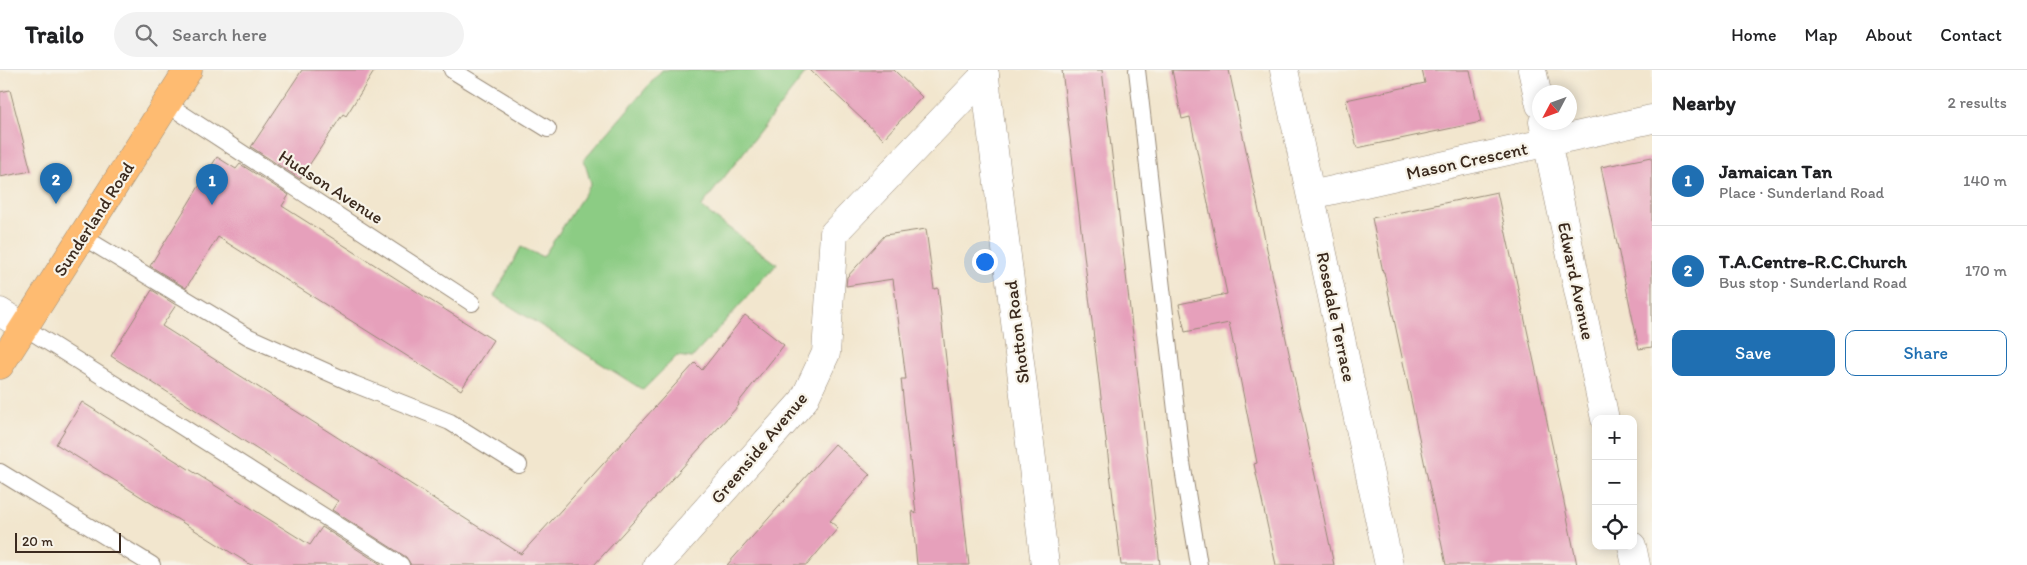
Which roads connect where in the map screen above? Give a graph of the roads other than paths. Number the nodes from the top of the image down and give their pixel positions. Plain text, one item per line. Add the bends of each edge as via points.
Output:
1 (452, 70) edge
2 (1138, 70) edge
3 (1284, 70) edge
4 (1532, 70) edge
5 (187, 71) edge
6 (984, 73) edge
7 (1535, 85) edge
8 (168, 104) junction
9 (1652, 119) edge
10 (548, 129) dead end
11 (1545, 133) edge
12 (1311, 195) junction
13 (84, 237) junction
14 (472, 303) dead end
15 (0, 312) edge
16 (24, 327) junction
17 (0, 365) edge
18 (1605, 415) edge
19 (519, 465) dead end
20 (0, 472) edge
21 (1633, 550) edge
22 (152, 565) edge
23 (401, 565) edge
24 (657, 565) edge
25 (1045, 565) edge
26 (1199, 565) edge
27 (1389, 565) edge
28 (1636, 565) edge

1 - 10 lane
2 - 26 lane via 1180,453
3 - 12 street, Rosedale Terrace
4 - 7 street
5 - 8 main road, Sunderland Road
6 - 24 street, Greenside Avenue via 834,233 826,353 804,400
6 - 25 street, Shotton Road
8 - 13 main road, Sunderland Road
8 - 14 lane, Hudson Avenue
9 - 11 street, Mason Crescent
11 - 12 street, Mason Crescent
11 - 18 street, Edward Avenue
12 - 27 street, Rosedale Terrace
13 - 16 main road, Sunderland Road
13 - 19 lane via 249,338 450,422
15 - 16 street
16 - 17 main road, Sunderland Road
16 - 23 lane
20 - 22 lane
21 - 28 street

